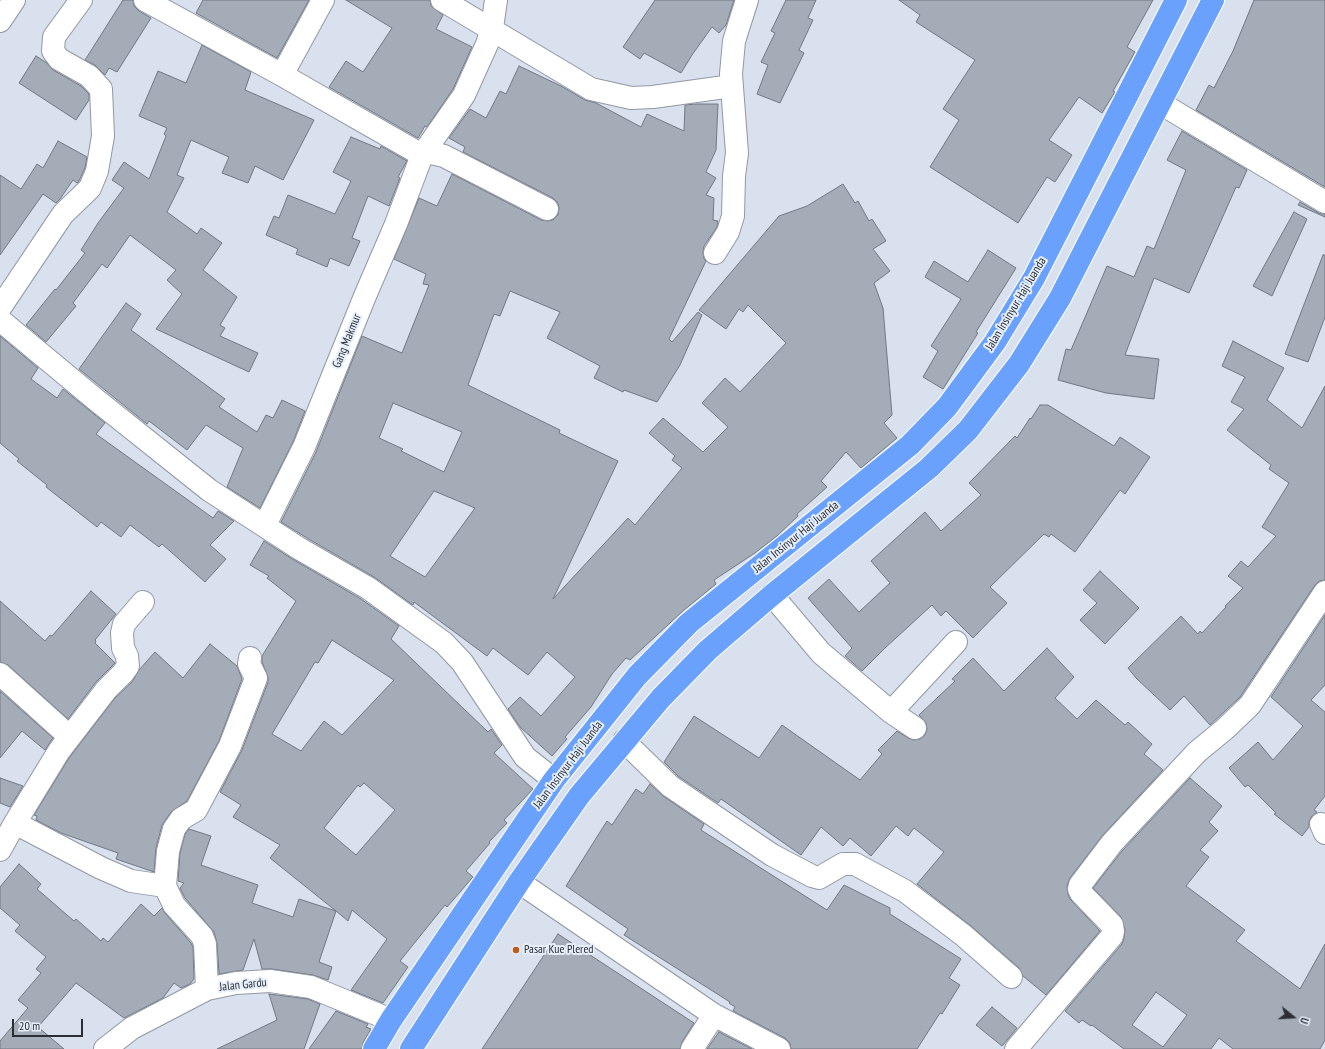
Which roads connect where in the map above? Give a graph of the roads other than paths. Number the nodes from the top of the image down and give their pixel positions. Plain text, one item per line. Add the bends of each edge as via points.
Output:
1 (14, 0) edge
2 (81, 0) edge
3 (145, 0) edge
4 (323, 0) edge
5 (442, 0) edge
6 (496, 0) edge
7 (747, 0) edge
8 (1176, 0) edge
9 (1213, 0) edge
10 (0, 21) edge
11 (492, 28) junction
12 (282, 75) junction
13 (731, 80) junction
14 (1160, 103) junction
15 (422, 155) junction
16 (1325, 202) edge
17 (547, 209) dead end
18 (715, 253) dead end
19 (0, 308) edge
20 (0, 320) edge
21 (265, 525) junction
22 (1325, 592) edge
23 (772, 596) junction
24 (142, 602) dead end
25 (956, 642) dead end
26 (250, 658) dead end
27 (0, 674) edge
28 (891, 712) junction
29 (915, 728) dead end
30 (70, 737) junction
31 (624, 741) junction
32 (554, 780) junction
33 (15, 822) junction
34 (0, 850) edge
35 (519, 882) junction
36 (165, 886) junction
37 (1011, 977) dead end
38 (207, 989) junction
39 (714, 1015) junction
40 (391, 1020) junction
41 (105, 1049) edge
42 (374, 1049) edge
43 (411, 1049) edge
44 (692, 1049) edge
45 (779, 1049) edge
46 (1016, 1049) edge

1 - 10 street
2 - 19 street via 54,37 53,51 59,59 90,76 101,89 103,136 97,171 90,188 63,214
3 - 12 street
4 - 12 street
5 - 11 street
6 - 11 street, Gang Makmur
7 - 13 street via 734,42
8 - 32 highway, Jalan Insinyur Haji Juanda via 1034,278 995,342 947,407 910,445 689,623 637,676
9 - 14 highway
11 - 13 street via 591,88 631,98 653,97
11 - 15 street, Gang Makmur via 464,95
12 - 15 street
13 - 18 street via 737,152 733,216 728,232
14 - 16 street
14 - 23 highway via 1060,298 1019,364 968,430 930,468
15 - 17 street via 432,153 444,156
15 - 21 street, Gang Makmur via 304,447
20 - 21 street via 209,490
21 - 32 street via 368,588 444,643 462,662 525,757
22 - 46 street via 1250,704 1197,752 1112,843 1080,885 1081,893 1112,925 1112,936
23 - 28 street via 821,653
23 - 31 highway via 708,650
24 - 30 street via 124,624 122,633 128,666
25 - 28 street
26 - 36 street via 249,664 256,678 242,716 230,746 196,810 181,819 174,829 168,851
27 - 30 street
28 - 29 street
30 - 33 street
31 - 35 highway via 579,796
31 - 37 street via 670,786 772,855 819,878 843,864 855,864 905,891 963,935
32 - 40 highway, Jalan Insinyur Haji Juanda
33 - 34 street
33 - 36 street via 119,876 131,881
35 - 39 street
35 - 43 highway
36 - 38 street via 174,905 202,936 205,944
38 - 40 street, Jalan Gardu via 236,983 270,981 311,987
38 - 41 street, Jalan Gardu via 132,1028
39 - 44 street
39 - 45 street
40 - 42 highway, Jalan Insinyur Haji Juanda

